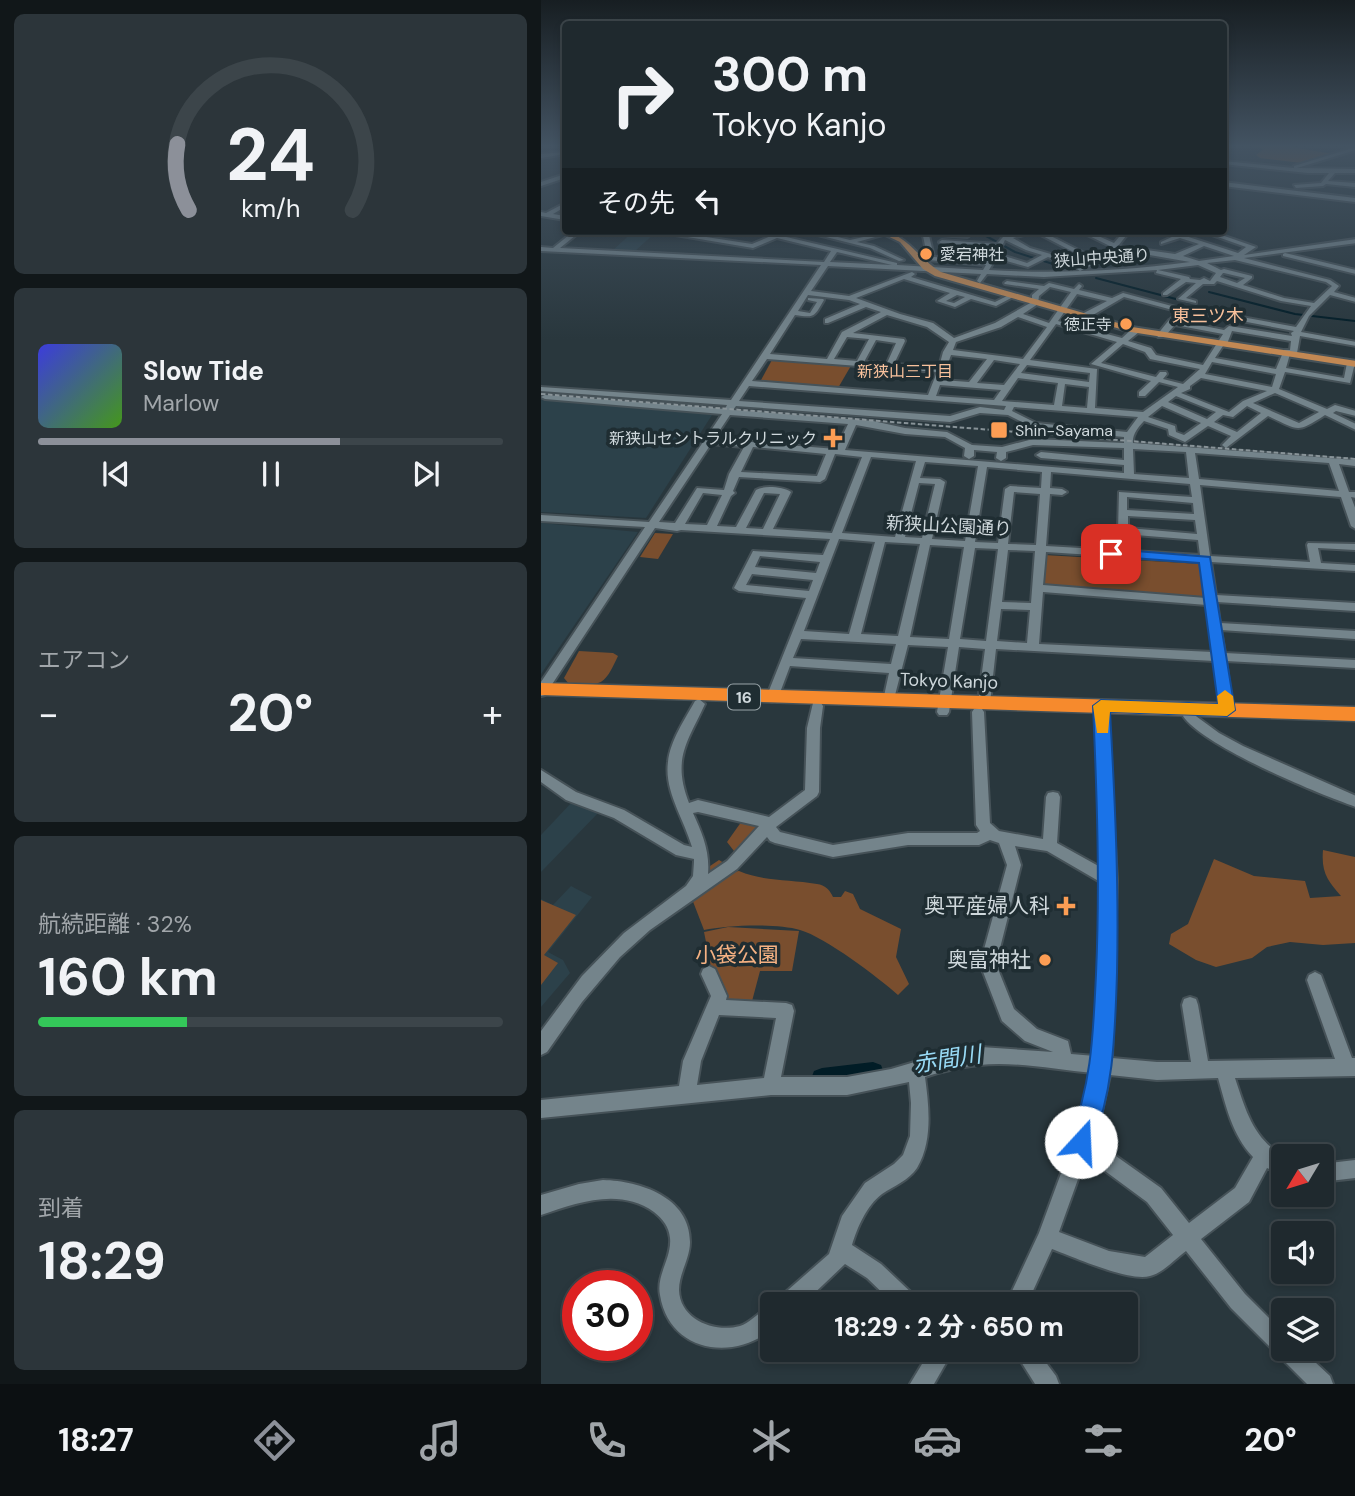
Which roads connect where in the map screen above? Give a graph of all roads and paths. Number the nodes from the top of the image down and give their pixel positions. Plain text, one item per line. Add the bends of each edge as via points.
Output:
1 (544, 215) edge
2 (562, 218) edge
3 (573, 235) edge
4 (680, 235) edge
5 (823, 235) edge
6 (841, 235) edge
7 (873, 235) edge
8 (889, 235) edge
9 (925, 235) edge
10 (939, 235) edge
11 (967, 235) edge
12 (998, 235) edge
13 (1017, 235) edge
14 (1030, 235) edge
15 (1044, 235) edge
16 (1090, 235) edge
17 (1123, 235) edge
18 (1177, 235) edge
19 (1216, 235) edge
20 (776, 236) joint
21 (1180, 236) junction
22 (832, 237) junction
23 (1222, 237) junction
24 (1355, 241) edge
25 (851, 242) junction
26 (942, 242) junction
27 (1002, 242) junction
28 (1163, 243) dead end
29 (982, 245) junction
30 (1203, 245) junction
31 (1112, 246) junction
32 (1251, 246) junction
33 (541, 249) edge
34 (554, 250) junction
35 (835, 250) junction
36 (943, 251) junction
37 (1275, 253) junction
38 (1178, 254) junction
39 (994, 255) junction
40 (1047, 255) junction
41 (1236, 256) junction
42 (1066, 261) junction
43 (1098, 262) junction
44 (1203, 262) junction
45 (989, 263) junction
46 (923, 264) junction
47 (825, 265) junction
48 (1087, 267) junction
49 (1152, 269) junction
50 (932, 271) junction
51 (1355, 272) edge
52 (1218, 273) junction
53 (1079, 275) junction
54 (904, 277) junction
55 (948, 278) junction
56 (981, 278) junction
57 (914, 280) junction
58 (1184, 280) junction
59 (1243, 282) junction
60 (1201, 283) junction
61 (934, 285) junction
62 (971, 285) junction
63 (1045, 288) junction
64 (988, 290) junction
65 (1075, 291) junction
66 (957, 292) junction
67 (1260, 292) junction
68 (1329, 293) junction
69 (1165, 294) dead end
70 (804, 296) junction
71 (1011, 296) junction
72 (971, 297) junction
73 (850, 298) junction
74 (1111, 300) junction
75 (1355, 300) edge
76 (865, 303) junction
77 (1036, 303) junction
78 (1316, 306) junction
79 (1186, 310) junction
80 (1061, 311) junction
81 (887, 312) junction
82 (1307, 312) junction
83 (793, 313) junction
84 (1020, 314) junction
85 (1228, 315) junction
86 (1087, 318) junction
87 (828, 321) dead end
88 (1172, 322) junction
89 (1053, 324) junction
90 (1136, 330) junction
91 (1217, 331) junction
92 (1227, 332) junction
93 (1082, 333) junction
94 (845, 334) junction
95 (1295, 334) junction
96 (1161, 335) junction
97 (873, 338) junction
98 (953, 341) junction
99 (1124, 342) junction
100 (1222, 344) junction
101 (1355, 344) edge
102 (947, 352) junction
103 (1290, 353) junction
104 (764, 356) junction
105 (992, 358) junction
106 (1212, 359) junction
107 (1326, 359) junction
108 (829, 362) junction
109 (1026, 362) junction
110 (1177, 362) junction
111 (1353, 363) edge
112 (859, 364) junction
113 (889, 367) junction
114 (941, 370) junction
115 (1279, 371) junction
116 (1203, 372) junction
117 (1017, 375) junction
118 (1319, 377) junction
119 (1159, 378) junction
120 (1062, 380) junction
121 (937, 382) junction
122 (746, 383) junction
123 (971, 385) junction
124 (1093, 385) junction
125 (1187, 387) junction
126 (1007, 388) junction
127 (541, 389) edge
128 (1275, 390) junction
129 (867, 393) junction
130 (1142, 394) dead end
131 (1177, 394) junction
132 (541, 397) edge
133 (931, 397) junction
134 (996, 403) junction
135 (1162, 403) junction
136 (1246, 403) junction
137 (980, 406) junction
138 (1058, 407) junction
139 (730, 408) junction
140 (1010, 408) junction
141 (1091, 410) junction
142 (1222, 412) junction
143 (1268, 412) junction
144 (1326, 412) junction
145 (1355, 414) edge
146 (1143, 416) junction
147 (855, 418) junction
148 (1208, 423) junction
149 (1355, 428) edge
150 (1238, 436) junction
151 (1129, 440) junction
152 (708, 441) junction
153 (1042, 443) junction
154 (750, 444) junction
155 (1226, 445) dead end
156 (970, 447) junction
157 (1002, 450) junction
158 (1190, 450) junction
159 (836, 451) junction
160 (868, 454) junction
161 (1041, 455) junction
162 (921, 458) junction
163 (1333, 461) junction
164 (968, 462) junction
165 (983, 463) junction
166 (1129, 463) junction
167 (1355, 463) edge
168 (1000, 465) junction
169 (1042, 469) junction
170 (734, 474) junction
171 (1129, 476) junction
172 (915, 480) junction
173 (1194, 481) junction
174 (1044, 491) junction
175 (1062, 492) dead end
176 (730, 493) junction
177 (1344, 494) junction
178 (1355, 495) edge
179 (1196, 500) junction
180 (1123, 513) junction
181 (1199, 517) junction
182 (541, 518) edge
183 (652, 526) junction
184 (1355, 526) edge
185 (677, 528) junction
186 (710, 529) junction
187 (739, 531) junction
188 (766, 533) junction
189 (836, 537) junction
190 (1201, 537) junction
191 (881, 540) junction
192 (899, 541) junction
193 (925, 542) junction
194 (970, 545) junction
195 (1003, 547) junction
196 (1355, 547) edge
197 (1039, 549) junction
198 (827, 559) junction
199 (1206, 560) junction
200 (1316, 566) junction
201 (1355, 568) edge
202 (748, 570) junction
203 (820, 577) junction
204 (1037, 588) junction
205 (813, 595) junction
206 (1211, 600) junction
207 (997, 605) junction
208 (1036, 607) junction
209 (1355, 607) edge
210 (1215, 626) junction
211 (798, 635) junction
212 (1355, 635) edge
213 (854, 638) junction
214 (903, 640) junction
215 (953, 643) junction
216 (992, 645) junction
217 (1033, 646) junction
218 (1219, 656) junction
219 (786, 662) junction
220 (1355, 664) edge
221 (897, 669) junction
222 (541, 692) edge
223 (890, 696) dead end
224 (772, 698) junction
225 (699, 704) junction
226 (817, 706) junction
227 (944, 707) junction
228 (981, 708) junction
229 (1102, 710) junction
230 (1227, 710) junction
231 (1355, 713) edge
232 (1189, 716) junction
233 (1355, 721) edge
234 (541, 775) edge
235 (1053, 797) dead end
236 (1355, 802) edge
237 (685, 809) junction
238 (769, 825) junction
239 (997, 836) junction
240 (1050, 846) junction
241 (700, 854) junction
242 (1110, 880) junction
243 (692, 890) junction
244 (709, 974) dead end
245 (1315, 980) dead end
246 (1190, 1005) dead end
247 (717, 1007) junction
248 (541, 1046) edge
249 (1103, 1061) junction
250 (1064, 1062) junction
251 (1347, 1063) edge
252 (1200, 1065) junction
253 (1224, 1069) junction
254 (916, 1071) junction
255 (771, 1083) junction
256 (688, 1090) junction
257 (541, 1110) edge
258 (1081, 1142) junction
259 (1263, 1157) junction
260 (1271, 1161) edge
261 (1355, 1169) edge
262 (1334, 1171) edge
263 (541, 1205) edge
264 (1047, 1237) junction
265 (1186, 1237) junction
266 (841, 1250) junction
267 (801, 1292) edge
268 (896, 1292) edge
269 (1022, 1292) edge
270 (760, 1325) edge
271 (1271, 1335) edge
272 (1298, 1361) edge
273 (935, 1362) edge
274 (1032, 1362) edge
275 (921, 1384) edge
276 (1048, 1384) edge
277 (1322, 1384) edge

1 - 2 street
3 - 34 street
4 - 20 street via 748,246
5 - 22 street
6 - 22 street
7 - 25 street
8 - 46 main road via 902,241
9 - 46 street
10 - 26 street
11 - 29 street
12 - 27 street
13 - 27 street
14 - 42 street via 1073,257
15 - 43 street
16 - 31 street
17 - 31 street
18 - 21 street
19 - 23 street
20 - 35 street
21 - 28 street
21 - 30 street
22 - 25 street
23 - 30 street
23 - 32 street
24 - 37 street, 狭山中央通り
25 - 46 street
26 - 29 street
26 - 36 street
27 - 29 street
27 - 39 street
27 - 40 street
30 - 38 street
30 - 41 street
31 - 38 street
31 - 43 street
32 - 37 street
32 - 41 street
33 - 34 street
34 - 47 street
35 - 46 street
35 - 47 street
36 - 39 street
36 - 46 street
37 - 41 street, 狭山中央通り
37 - 51 street
38 - 44 street
38 - 49 street
39 - 40 street via 1028,265
39 - 45 street
40 - 42 street
41 - 44 street, 狭山中央通り
41 - 68 street via 1328,281 1335,286
42 - 48 street
43 - 48 street
43 - 49 street
44 - 49 street, 狭山中央通り
44 - 52 street
45 - 46 street
45 - 56 street
46 - 47 street
46 - 50 main road
46 - 54 street
47 - 70 street
48 - 53 street via 1076,271
49 - 53 street, 狭山中央通り
49 - 58 street via 1187,278
50 - 55 main road
50 - 56 street, 狭山中央通り
50 - 57 street
52 - 59 street
52 - 59 street via 1250,277
52 - 60 street
53 - 56 street, 狭山中央通り
53 - 65 street
54 - 57 street
54 - 73 street
55 - 61 street
55 - 62 main road
56 - 62 street
56 - 63 street
57 - 61 street
58 - 60 street
58 - 69 street
59 - 67 street
60 - 79 street via 1181,299 1194,302
61 - 66 street
62 - 64 main road
63 - 65 street
63 - 77 street via 1035,295
64 - 71 main road
64 - 72 street
65 - 74 street
65 - 80 street
66 - 72 street
66 - 72 street via 940,301 955,305
67 - 78 street
67 - 82 street via 1252,296
68 - 75 street
68 - 78 street
70 - 73 street
70 - 83 street
70 - 83 street via 821,300 812,314
71 - 72 street via 998,304
71 - 77 main road
73 - 76 street
74 - 79 street via 1123,295
74 - 86 street
76 - 81 street
76 - 87 street
77 - 80 main road
77 - 84 street
78 - 82 street
79 - 85 street
79 - 88 street
80 - 86 main road
80 - 89 street
81 - 94 street
81 - 98 street via 930,325
82 - 95 street
83 - 104 street
84 - 89 street
84 - 98 street
85 - 91 street
85 - 95 street
86 - 90 main road
86 - 93 street
88 - 91 street
88 - 96 street
89 - 93 street
89 - 109 street
90 - 96 main road
90 - 99 street
91 - 92 street
92 - 95 street via 1229,328
92 - 100 street
93 - 99 street
94 - 97 street
94 - 108 street
95 - 101 street
95 - 103 street
96 - 100 main road
97 - 112 street
97 - 113 street via 901,341
98 - 102 street
99 - 110 street via 1148,350 1153,357
99 - 119 street via 1095,363
100 - 103 main road
100 - 106 street
102 - 105 street
102 - 114 street
103 - 107 main road
103 - 115 street
104 - 108 street
104 - 122 street
105 - 109 street
105 - 123 street
106 - 115 street
106 - 116 street
107 - 111 main road
107 - 118 street
108 - 112 street
109 - 117 street
109 - 124 street via 1094,372
110 - 116 street
110 - 119 street
111 - 118 street via 1347,381
112 - 113 street
113 - 114 street
114 - 121 street
115 - 118 street
115 - 128 street
116 - 125 street
116 - 128 street
117 - 120 street
117 - 126 street
119 - 125 street
119 - 130 street
120 - 124 street
120 - 138 street
121 - 123 street
121 - 133 street
122 - 129 street
122 - 139 street
123 - 126 street
124 - 141 street
125 - 131 street
126 - 134 street
127 - 139 street
128 - 136 street
128 - 144 street
129 - 133 street
129 - 147 street
131 - 135 street
131 - 142 street
132 - 139 street
133 - 137 street
134 - 137 street
134 - 140 street
135 - 146 street
135 - 148 street
136 - 142 street via 1230,415
136 - 143 street
137 - 140 street
137 - 147 street via 950,419
138 - 140 street
138 - 141 street
139 - 147 street
139 - 152 street
140 - 151 street via 1034,425
141 - 146 street
142 - 148 street
143 - 144 street via 1303,426
143 - 150 street
144 - 145 street via 1335,408
144 - 149 street
146 - 148 street via 1185,439
146 - 151 street
147 - 156 street via 947,435
147 - 159 street
148 - 150 street
150 - 155 street
151 - 153 street
151 - 158 street
151 - 166 street
152 - 154 street
152 - 183 street
153 - 157 street
153 - 161 street
154 - 159 street
154 - 170 street
156 - 157 street
156 - 164 street
157 - 168 street
158 - 163 street
158 - 173 street
159 - 160 street
159 - 170 street via 820,479
160 - 162 street
160 - 189 street
161 - 166 street
161 - 169 street
162 - 164 street
162 - 172 street
163 - 167 street
163 - 177 street
164 - 165 street
165 - 168 street
165 - 194 street
166 - 171 street
168 - 169 street
169 - 171 street
169 - 174 street
170 - 176 street
171 - 173 street
172 - 192 street
172 - 193 street via 940,482
173 - 177 street
173 - 179 street
174 - 175 street
174 - 195 street via 1010,489
174 - 197 street
176 - 185 street via 700,490
176 - 186 street
177 - 178 street
177 - 184 street
179 - 180 street via 1122,494
179 - 181 street
180 - 181 street
180 - 190 street via 1123,531
181 - 190 street
182 - 183 street, 新狭山公園通り
183 - 185 street, 新狭山公園通り
183 - 222 street
185 - 186 street, 新狭山公園通り
186 - 187 street, 新狭山公園通り
187 - 188 street, 新狭山公園通り
187 - 188 street via 761,490 786,492
188 - 189 street, 新狭山公園通り
189 - 191 street, 新狭山公園通り
189 - 198 street
190 - 199 street
191 - 192 street, 新狭山公園通り
191 - 213 street
192 - 193 street, 新狭山公園通り
193 - 194 street, 新狭山公園通り
193 - 214 street
194 - 195 street, 新狭山公園通り
194 - 215 street
195 - 197 street, 新狭山公園通り
195 - 207 street
196 - 200 street via 1312,545
197 - 199 street, 新狭山公園通り
197 - 204 street
198 - 202 street via 757,553
198 - 203 street
199 - 200 street, 新狭山公園通り
199 - 206 street
200 - 201 street, 新狭山公園通り
202 - 203 street
202 - 205 street via 739,588
203 - 205 street
204 - 206 street
204 - 208 street
205 - 211 street
206 - 209 street
206 - 210 street
207 - 208 street
207 - 216 street
208 - 217 street
210 - 212 street
210 - 218 street
211 - 213 street
211 - 219 street
213 - 214 street
214 - 215 street
214 - 221 street
215 - 216 street
215 - 227 street
216 - 217 street
216 - 228 street
217 - 218 street
218 - 220 street
218 - 230 street
219 - 221 street
219 - 224 street
221 - 223 street
222 - 224 highway, Tokyo Kanjo / 16
222 - 225 highway, Tokyo Kanjo / 16
224 - 227 highway, Tokyo Kanjo / 16
225 - 226 highway, Tokyo Kanjo / 16
225 - 237 street via 675,760 674,773
226 - 227 highway, Tokyo Kanjo / 16
226 - 238 street via 811,728 812,792
227 - 228 highway, Tokyo Kanjo / 16
228 - 229 highway, Tokyo Kanjo / 16
228 - 239 street via 983,825
229 - 230 highway, Tokyo Kanjo / 16
229 - 232 highway, Tokyo Kanjo / 16
229 - 242 street
230 - 231 highway, Tokyo Kanjo / 16
232 - 233 highway, Tokyo Kanjo / 16
232 - 236 street via 1196,725 1247,752
234 - 241 street via 571,796 619,814 680,851
235 - 240 street
237 - 238 street via 699,806
237 - 241 street
238 - 239 street via 775,837 833,851 908,839
238 - 243 street via 732,865 704,887
239 - 240 street
239 - 250 street via 1014,865 988,964 1008,1015 1031,1035 1063,1047
240 - 242 street
241 - 243 street via 701,876
242 - 249 street
243 - 248 street via 599,967
244 - 247 street via 719,991
245 - 251 street
246 - 252 street
247 - 255 street via 786,1011
247 - 256 street via 692,1061
249 - 250 street
249 - 252 street via 1157,1071
249 - 258 street
250 - 254 street via 981,1056
251 - 253 street
252 - 253 street
253 - 259 street via 1244,1130
254 - 255 street via 847,1086
254 - 266 street via 920,1136 914,1152 901,1171 885,1179 860,1204
255 - 256 street
256 - 257 street
258 - 264 street
258 - 265 street via 1154,1195
259 - 260 street
259 - 265 street via 1242,1195
261 - 262 street
263 - 270 street via 605,1189 653,1199 678,1225 680,1242 669,1282 676,1314 698,1335 714,1339 749,1333
264 - 265 street via 1137,1268 1148,1267
264 - 269 street
265 - 271 street
266 - 267 street via 837,1260
266 - 268 street
272 - 277 street
273 - 275 street
274 - 276 street

